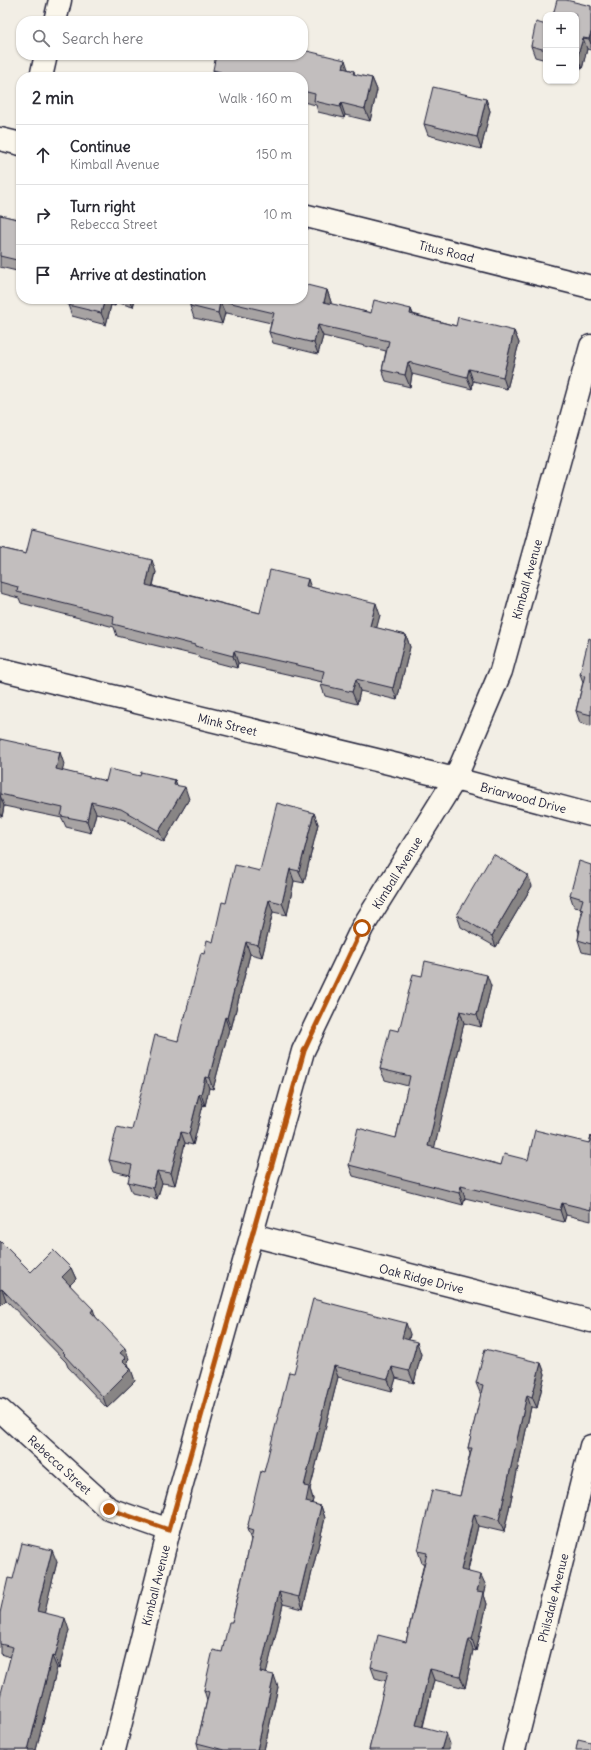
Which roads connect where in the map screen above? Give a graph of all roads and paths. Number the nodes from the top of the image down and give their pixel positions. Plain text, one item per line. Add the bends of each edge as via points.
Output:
1 (60, 0) edge
2 (56, 16) edge
3 (45, 60) edge
4 (42, 72) edge
5 (0, 139) edge
6 (16, 143) edge
7 (308, 216) edge
8 (591, 287) edge
9 (591, 346) edge
10 (0, 669) edge
11 (455, 779) junction
12 (591, 815) edge
13 (252, 1235) junction
14 (591, 1321) edge
15 (0, 1410) edge
16 (591, 1446) edge
17 (169, 1530) junction
18 (114, 1750) edge
19 (514, 1750) edge

1 - 2 street
3 - 4 street
5 - 6 street
7 - 8 street, Titus Road
9 - 11 street, Kimball Avenue via 501,671
10 - 11 street, Mink Street
11 - 12 street, Briarwood Drive
11 - 13 street, Kimball Avenue via 362,928 304,1051
13 - 14 street, Oak Ridge Drive
13 - 17 street, Kimball Avenue
15 - 17 street, Rebecca Street via 109,1509
16 - 19 street, Philsdale Avenue
17 - 18 street, Kimball Avenue

